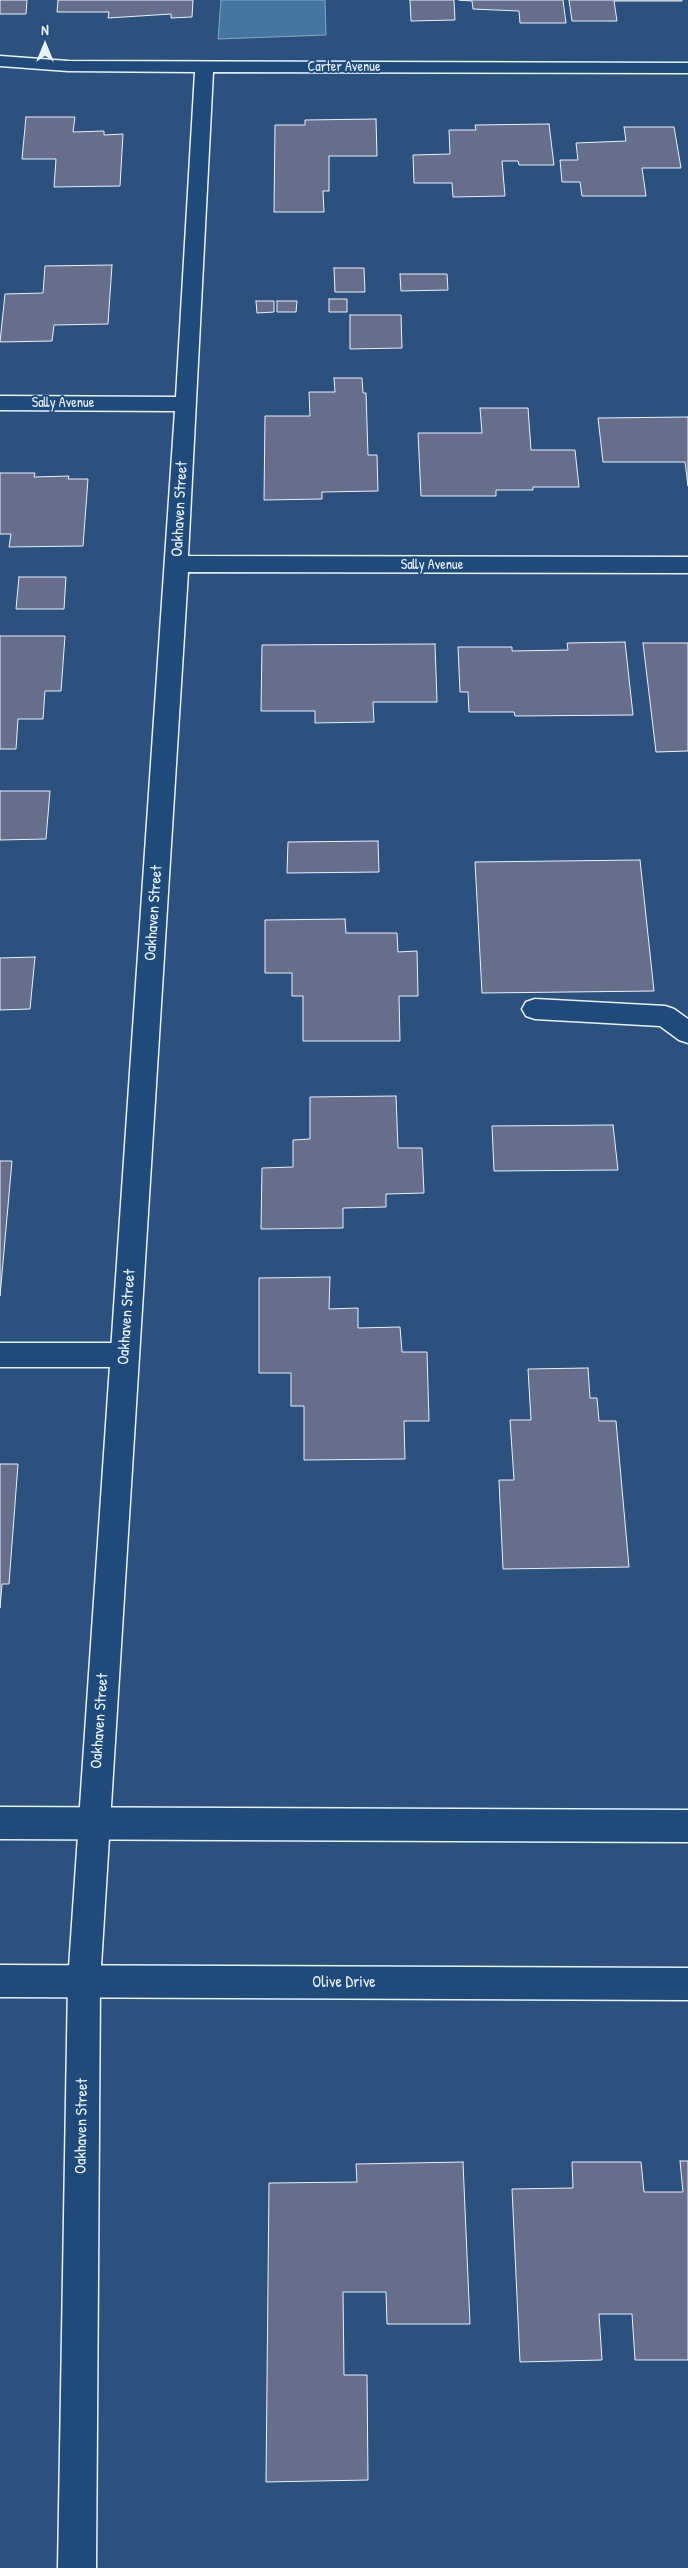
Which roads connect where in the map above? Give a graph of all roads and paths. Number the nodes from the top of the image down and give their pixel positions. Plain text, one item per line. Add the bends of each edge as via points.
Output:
1 (0, 61) edge
2 (204, 67) junction
3 (688, 68) edge
4 (0, 403) edge
5 (186, 404) junction
6 (177, 564) junction
7 (688, 565) edge
8 (535, 1009) dead end
9 (688, 1033) edge
10 (0, 1355) edge
11 (124, 1355) junction
12 (0, 1823) edge
13 (93, 1823) junction
14 (688, 1826) edge
15 (0, 1981) edge
16 (84, 1982) junction
17 (688, 1984) edge
18 (77, 2568) edge

1 - 2 street, Carter Avenue via 68,66
2 - 3 street, Carter Avenue
2 - 5 street, Oakhaven Street
4 - 5 street, Sally Avenue
5 - 6 street, Oakhaven Street
6 - 7 street, Sally Avenue
6 - 11 street, Oakhaven Street
8 - 9 street via 665,1016
10 - 11 street
11 - 13 street, Oakhaven Street
12 - 13 street
13 - 14 street
13 - 16 street, Oakhaven Street
15 - 16 street, Olive Drive
16 - 17 street, Olive Drive
16 - 18 street, Oakhaven Street

